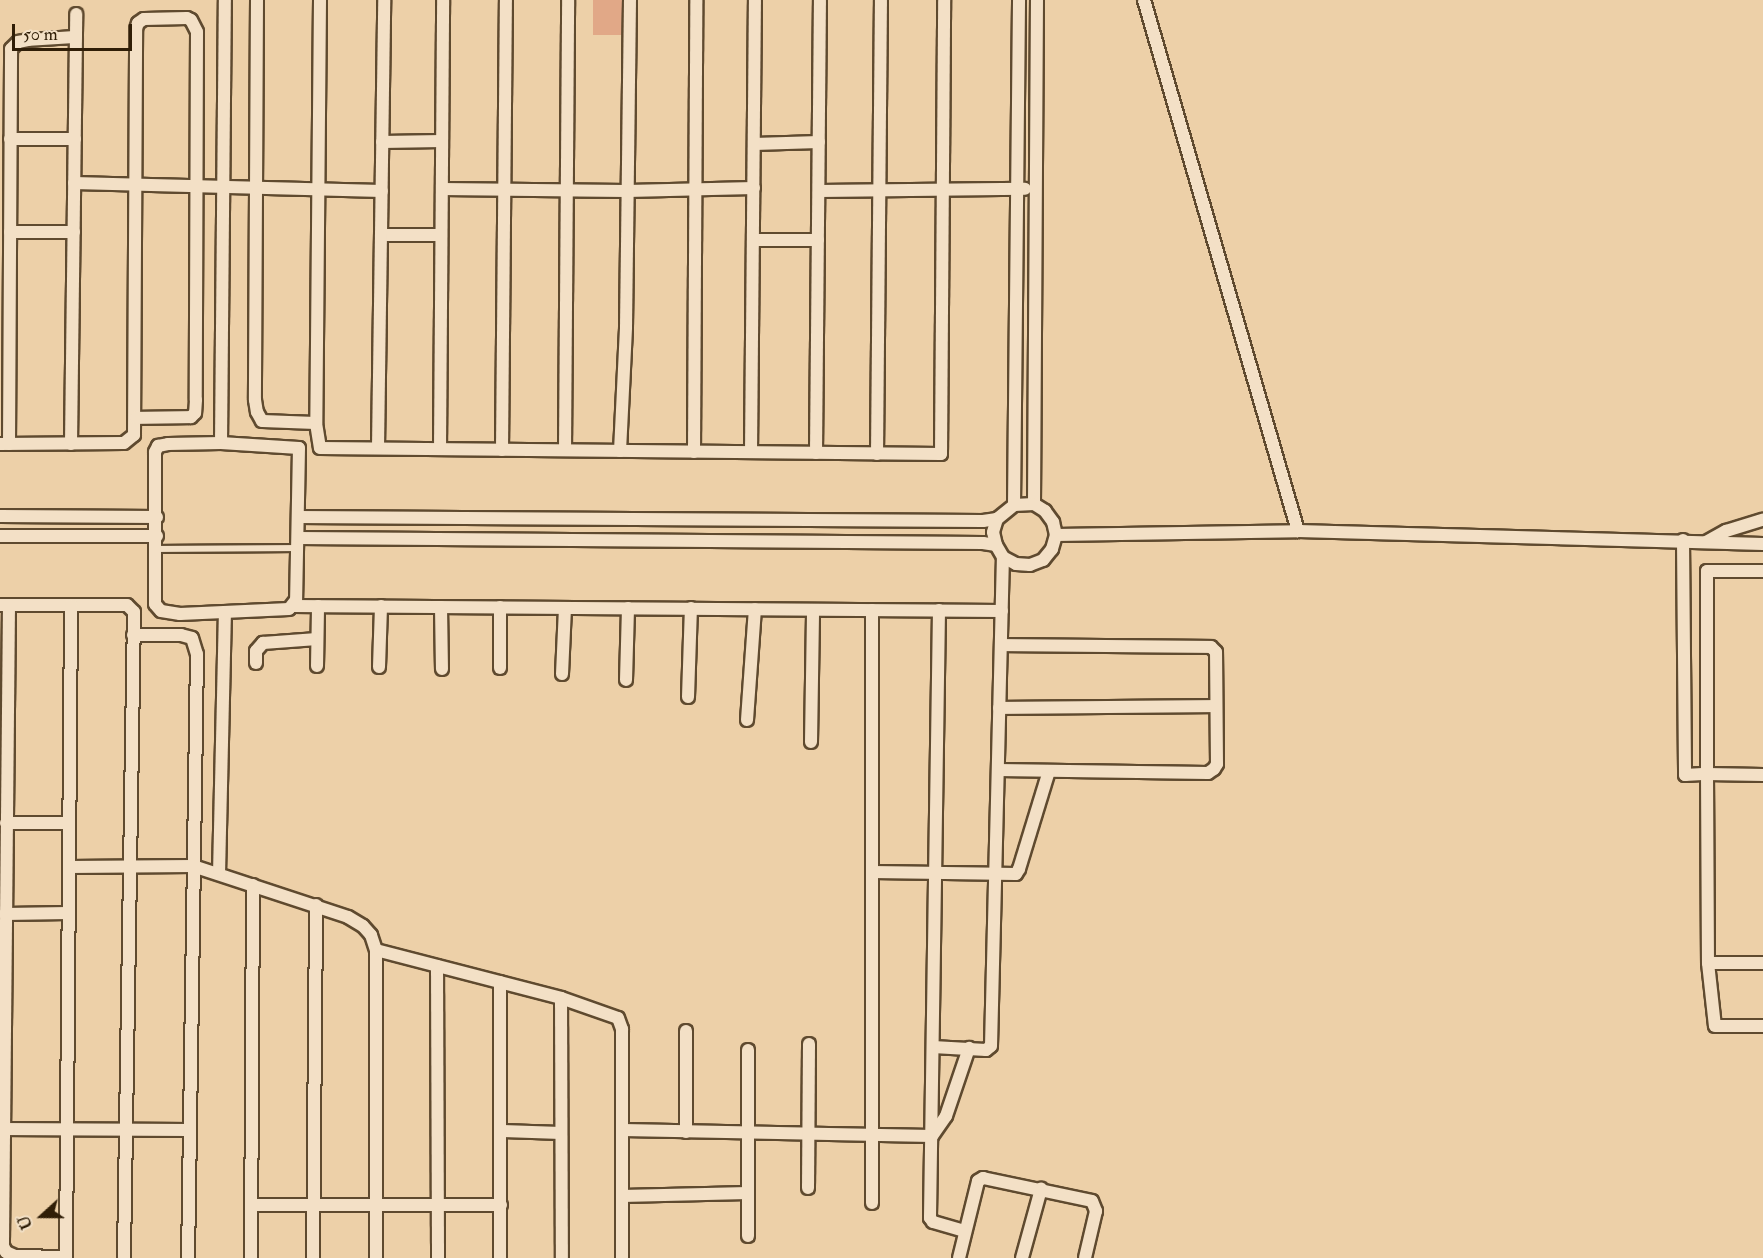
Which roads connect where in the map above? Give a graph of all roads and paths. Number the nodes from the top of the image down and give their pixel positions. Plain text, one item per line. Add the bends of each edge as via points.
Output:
1 (225, 0) edge
2 (257, 0) edge
3 (320, 0) edge
4 (443, 0) edge
5 (507, 0) edge
6 (568, 0) edge
7 (630, 0) edge
8 (696, 0) edge
9 (755, 0) edge
10 (820, 0) edge
11 (880, 0) edge
12 (944, 0) edge
13 (1019, 0) edge
14 (1037, 0) edge
15 (1144, 0) edge
16 (386, 1) edge
17 (76, 14) dead end
18 (76, 38) junction
19 (10, 139) junction
20 (75, 139) junction
21 (442, 141) junction
22 (382, 142) junction
23 (819, 142) junction
24 (754, 144) junction
25 (5, 183) edge
26 (74, 183) junction
27 (136, 185) junction
28 (222, 186) junction
29 (197, 187) junction
30 (256, 188) junction
31 (754, 188) junction
32 (1036, 188) junction
33 (319, 189) junction
34 (442, 189) junction
35 (505, 189) junction
36 (695, 189) junction
37 (1019, 189) junction
38 (566, 190) junction
39 (382, 191) junction
40 (627, 191) junction
41 (819, 191) junction
42 (879, 191) junction
43 (942, 191) junction
44 (10, 232) junction
45 (74, 232) junction
46 (381, 235) junction
47 (441, 235) junction
48 (753, 240) junction
49 (818, 240) junction
50 (136, 418) junction
51 (316, 423) junction
52 (221, 443) junction
53 (5, 444) edge
54 (71, 444) junction
55 (378, 448) junction
56 (440, 449) junction
57 (502, 450) junction
58 (565, 450) junction
59 (620, 451) junction
60 (694, 452) junction
61 (751, 452) junction
62 (816, 453) junction
63 (877, 454) junction
64 (1034, 504) junction
65 (1014, 505) junction
66 (0, 516) edge
67 (157, 516) junction
68 (298, 517) junction
69 (998, 519) junction
70 (1763, 519) edge
71 (1298, 531) junction
72 (0, 536) edge
73 (157, 536) junction
74 (1056, 536) junction
75 (1683, 540) junction
76 (298, 543) junction
77 (1705, 543) junction
78 (1763, 544) edge
79 (996, 545) junction
80 (156, 549) junction
81 (1004, 557) junction
82 (1763, 571) edge
83 (4, 605) edge
84 (71, 605) junction
85 (293, 606) junction
86 (318, 606) junction
87 (381, 606) junction
88 (441, 607) junction
89 (500, 608) junction
90 (565, 608) junction
91 (628, 608) junction
92 (691, 609) junction
93 (755, 609) junction
94 (813, 610) junction
95 (872, 610) junction
96 (939, 610) junction
97 (1002, 611) junction
98 (225, 612) junction
99 (133, 635) junction
100 (317, 639) junction
101 (1001, 645) junction
102 (256, 663) dead end
103 (317, 666) dead end
104 (379, 667) dead end
105 (500, 668) dead end
106 (442, 669) dead end
107 (562, 674) dead end
108 (626, 680) dead end
109 (688, 697) dead end
110 (1216, 706) junction
111 (999, 708) junction
112 (747, 720) dead end
113 (811, 742) dead end
114 (998, 770) junction
115 (1049, 771) junction
116 (1707, 774) junction
117 (1763, 775) edge
118 (6, 823) junction
119 (69, 823) junction
120 (3, 864) edge
121 (193, 866) junction
122 (69, 867) junction
123 (130, 867) junction
124 (873, 872) junction
125 (219, 874) junction
126 (935, 874) junction
127 (996, 875) junction
128 (253, 885) junction
129 (316, 905) junction
130 (68, 913) junction
131 (5, 914) junction
132 (376, 950) junction
133 (1708, 963) junction
134 (1763, 963) edge
135 (437, 966) junction
136 (500, 982) junction
137 (561, 998) junction
138 (1763, 1026) edge
139 (686, 1031) dead end
140 (809, 1044) dead end
141 (933, 1047) junction
142 (969, 1048) junction
143 (748, 1050) dead end
144 (1, 1129) edge
145 (67, 1130) junction
146 (126, 1130) junction
147 (189, 1130) junction
148 (623, 1130) junction
149 (501, 1131) junction
150 (686, 1132) junction
151 (561, 1133) junction
152 (748, 1133) junction
153 (808, 1134) junction
154 (872, 1135) junction
155 (932, 1136) junction
156 (808, 1188) dead end
157 (1041, 1189) junction
158 (748, 1193) junction
159 (622, 1196) junction
160 (872, 1203) dead end
161 (376, 1204) junction
162 (251, 1205) junction
163 (313, 1205) junction
164 (438, 1205) junction
165 (501, 1205) junction
166 (965, 1231) junction
167 (748, 1236) dead end
168 (66, 1257) edge
169 (124, 1258) edge
170 (188, 1258) edge
171 (251, 1258) edge
172 (313, 1258) edge
173 (376, 1258) edge
174 (438, 1258) edge
175 (500, 1258) edge
176 (562, 1258) edge
177 (622, 1258) edge
178 (959, 1258) edge
179 (1023, 1258) edge
180 (1084, 1258) edge

1 - 28 street
2 - 30 street
3 - 33 street
4 - 21 street
5 - 35 street
6 - 38 street
7 - 40 street
8 - 36 street
9 - 24 street
10 - 23 street
11 - 42 street
12 - 43 street
13 - 37 street
14 - 32 street
15 - 71 street
16 - 22 street
17 - 18 street
18 - 19 street via 28,40 13,46
18 - 20 street
19 - 20 street
19 - 25 street
20 - 26 street
21 - 22 street
21 - 34 street
22 - 39 street
23 - 24 street
23 - 41 street
24 - 31 street
25 - 44 street
26 - 27 street
26 - 45 street
27 - 29 street
27 - 29 street via 136,29 144,19 168,17 191,20 197,32
27 - 50 street
28 - 29 street
28 - 30 street
28 - 52 street
29 - 50 street via 195,413 185,419
30 - 33 street
30 - 51 street via 257,412 262,421
31 - 36 street
31 - 48 street
32 - 37 street
32 - 64 street
33 - 39 street
33 - 51 street
34 - 35 street
34 - 47 street
35 - 38 street
35 - 57 street
36 - 40 street
36 - 60 street
37 - 43 street
37 - 65 street
38 - 40 street
38 - 58 street
39 - 46 street
40 - 59 street
41 - 42 street
41 - 49 street
42 - 43 street
42 - 63 street
43 - 63 street via 941,454
44 - 45 street
44 - 53 street
45 - 54 street
46 - 47 street
46 - 55 street
47 - 56 street
48 - 49 street
48 - 61 street
49 - 62 street
50 - 54 street via 135,435 124,442
51 - 55 street via 320,448
52 - 67 street via 158,446
52 - 68 street via 299,447
53 - 54 street
55 - 56 street
56 - 57 street
57 - 58 street
58 - 59 street
59 - 60 street
60 - 61 street
61 - 62 street
62 - 63 street
64 - 65 street
64 - 74 street via 1046,511
65 - 69 street
66 - 67 street
67 - 73 street
68 - 69 street
68 - 76 street
69 - 79 street via 993,532
70 - 77 street via 1726,531
71 - 74 street
71 - 75 street
72 - 73 street
73 - 80 street
74 - 81 street via 1043,560 1030,565 1016,564
75 - 77 street
75 - 116 street via 1685,775
76 - 79 street
76 - 80 lane
76 - 85 street
77 - 78 street
79 - 81 street
80 - 98 street via 154,596 158,608 180,614
81 - 97 street
82 - 116 street via 1707,571
83 - 84 street
83 - 118 street
84 - 99 street via 129,605 134,612
84 - 119 street
85 - 86 street
85 - 98 street
86 - 87 street
86 - 100 street
87 - 88 street
87 - 104 street
88 - 89 street
88 - 106 street
89 - 90 street
89 - 105 street
90 - 91 street
90 - 107 street
91 - 92 street
91 - 108 street
92 - 93 street
92 - 109 street
93 - 94 street
93 - 112 street
94 - 95 street
94 - 113 street
95 - 96 street
95 - 124 street
96 - 97 street
96 - 126 street
97 - 101 street
98 - 125 street
99 - 121 street via 181,635 192,638 195,644
99 - 123 street
100 - 102 street via 263,643 257,648
100 - 103 street
101 - 110 street via 1211,647 1216,652
101 - 111 street
110 - 111 street
110 - 115 street via 1217,764 1212,771
111 - 114 street
114 - 115 street
114 - 127 street
115 - 127 street via 1019,869 1014,875
116 - 117 street
116 - 133 street
118 - 119 street
118 - 120 street
119 - 122 street
120 - 131 street
121 - 123 street
121 - 125 street
121 - 147 street
122 - 123 street
122 - 130 street
123 - 146 street
124 - 126 street
124 - 154 street
125 - 128 street
126 - 127 street
126 - 141 street
127 - 142 street via 991,1046 986,1050
128 - 129 street
128 - 162 street
129 - 132 street via 363,926
129 - 163 street
130 - 131 street
130 - 145 street
131 - 144 street
132 - 135 street
132 - 161 street
133 - 134 street
133 - 138 street via 1715,1026
135 - 136 street
135 - 164 street
136 - 137 street
136 - 149 street
137 - 148 street via 611,1014 620,1021
137 - 151 street
139 - 150 street
140 - 153 street
141 - 142 street
141 - 155 street
142 - 155 street via 946,1116
143 - 152 street
144 - 145 street
144 - 168 street via 4,1250 15,1256
145 - 146 street
145 - 168 street
146 - 147 street
146 - 169 street
147 - 170 street
148 - 150 street
148 - 159 street
149 - 151 street
149 - 165 street
150 - 152 street
151 - 176 street
152 - 153 street
152 - 158 street
153 - 154 street
153 - 156 street
154 - 155 street
154 - 160 street
155 - 166 street via 930,1218 934,1223
157 - 166 street via 981,1178
157 - 179 street
157 - 180 street via 1094,1204 1096,1211
158 - 159 street
158 - 167 street
159 - 177 street
161 - 163 street
161 - 164 street
161 - 173 street
162 - 163 street
162 - 171 street
163 - 172 street
164 - 165 street
164 - 174 street
165 - 175 street
166 - 178 street

